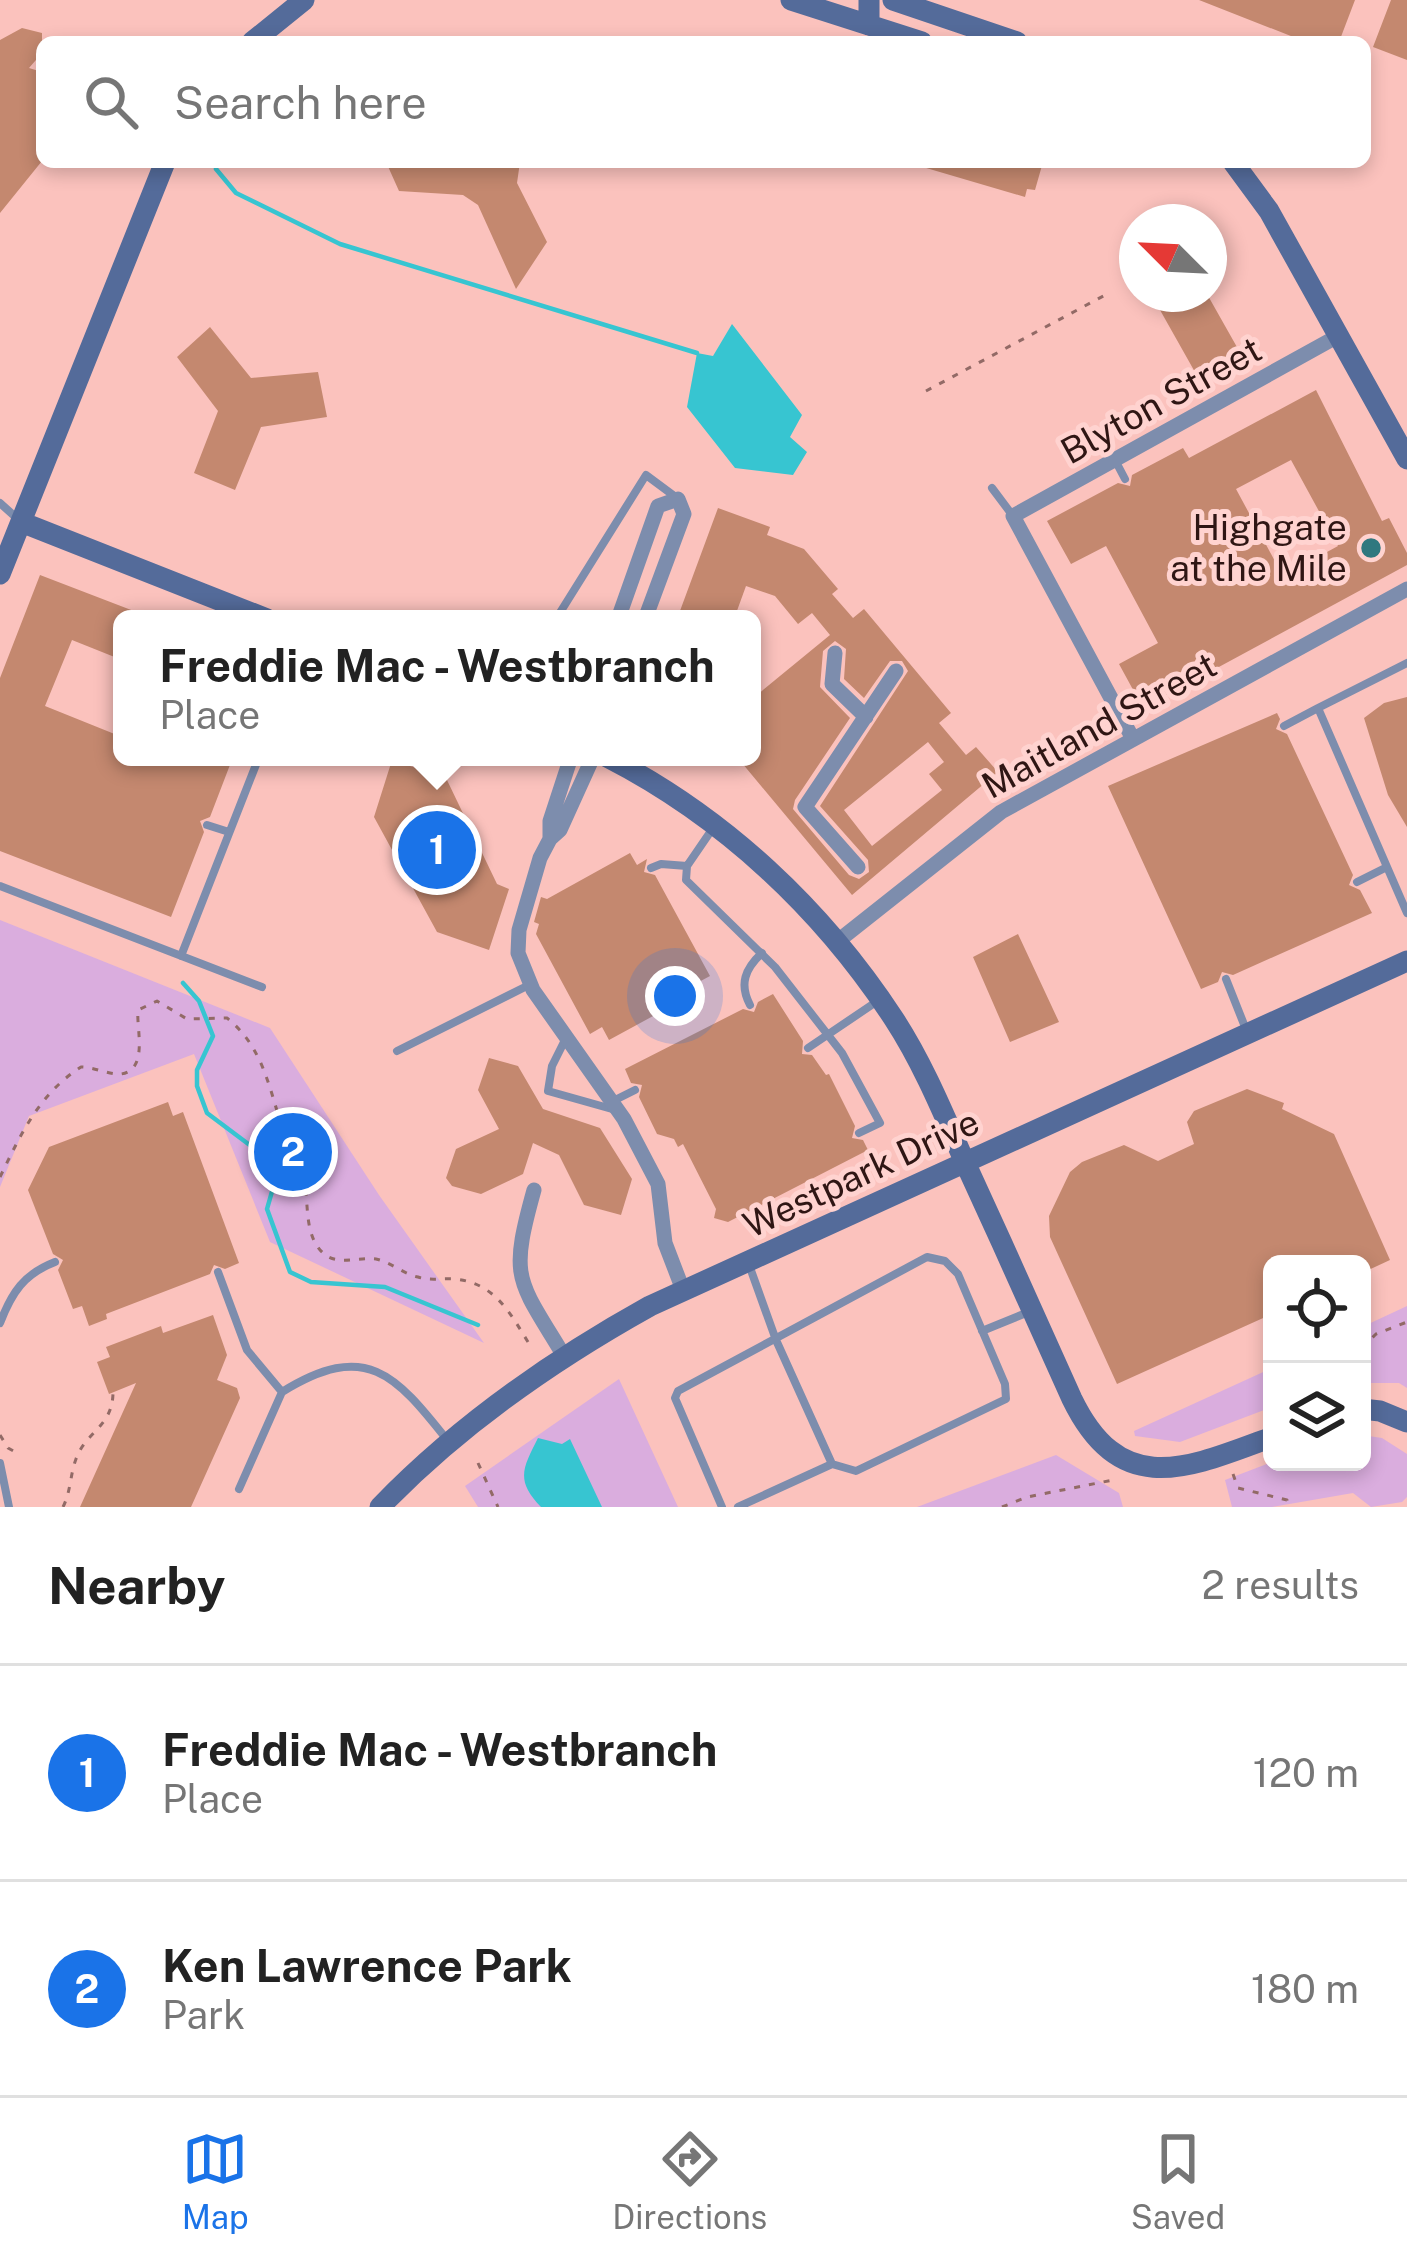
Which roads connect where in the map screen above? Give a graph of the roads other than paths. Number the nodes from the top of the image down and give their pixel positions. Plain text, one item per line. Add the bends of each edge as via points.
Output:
1 (304, 0) edge
2 (791, 0) edge
3 (869, 0) edge
4 (895, 0) edge
5 (869, 25) junction
6 (259, 36) edge
7 (903, 36) edge
8 (1000, 36) edge
9 (162, 168) edge
10 (1237, 168) edge
11 (1338, 336) junction
12 (1407, 459) edge
13 (1115, 460) junction
14 (1125, 478) dead end
15 (992, 488) dead end
16 (678, 499) junction
17 (0, 502) edge
18 (1013, 516) junction
19 (10, 523) edge
20 (0, 574) edge
21 (1407, 589) edge
22 (243, 610) edge
23 (562, 610) edge
24 (621, 610) edge
25 (648, 610) edge
26 (835, 653) dead end
27 (1407, 664) edge
28 (896, 671) dead end
29 (1318, 708) junction
30 (866, 716) junction
31 (1284, 727) dead end
32 (1133, 739) junction
33 (255, 766) edge
34 (569, 766) edge
35 (589, 766) edge
36 (621, 766) edge
37 (207, 825) dead end
38 (715, 825) junction
39 (229, 832) junction
40 (550, 838) junction
41 (687, 866) junction
42 (858, 867) dead end
43 (651, 868) dead end
44 (1387, 868) junction
45 (1357, 882) dead end
46 (0, 886) edge
47 (1407, 913) edge
48 (838, 941) junction
49 (762, 953) junction
50 (181, 956) junction
51 (1407, 961) edge
52 (1226, 979) dead end
53 (530, 984) junction
54 (262, 987) dead end
55 (880, 999) junction
56 (750, 1005) dead end
57 (828, 1033) junction
58 (1248, 1034) junction
59 (566, 1037) junction
60 (808, 1048) dead end
61 (397, 1052) dead end
62 (635, 1090) dead end
63 (615, 1106) junction
64 (859, 1133) dead end
65 (965, 1162) junction
66 (534, 1190) dead end
67 (747, 1261) junction
68 (56, 1262) dead end
69 (218, 1271) dead end
70 (683, 1290) junction
71 (1033, 1310) junction
72 (0, 1323) edge
73 (982, 1331) junction
74 (776, 1340) junction
75 (564, 1355) junction
76 (282, 1391) junction
77 (1371, 1410) edge
78 (1407, 1422) edge
79 (1263, 1440) edge
80 (449, 1442) junction
81 (0, 1463) edge
82 (832, 1464) junction
83 (239, 1489) dead end
84 (9, 1507) edge
85 (380, 1507) edge
86 (722, 1507) edge
87 (738, 1507) edge

1 - 6 street
2 - 5 street
3 - 5 street
4 - 5 street
4 - 8 street
5 - 7 street
9 - 19 street
10 - 11 street
11 - 12 street
11 - 13 street, Blyton Street
13 - 14 lane
13 - 18 street, Blyton Street
15 - 18 lane
16 - 23 lane via 646,475
16 - 24 street via 658,506
16 - 25 street via 684,514
17 - 19 lane
18 - 32 street
19 - 20 street
19 - 22 street
21 - 32 street, Maitland Street
26 - 30 street via 832,684
27 - 29 lane
28 - 30 street
29 - 31 lane
29 - 44 lane
30 - 42 street via 805,807
32 - 48 street, Maitland Street via 988,820
33 - 39 lane
34 - 40 street
35 - 40 street
36 - 38 street
37 - 39 lane
38 - 41 lane
38 - 48 street
39 - 50 lane
40 - 53 street via 518,938
41 - 43 lane
41 - 49 lane via 686,880
44 - 45 lane
44 - 47 lane
46 - 50 lane
48 - 55 street
49 - 56 lane via 744,976
49 - 57 lane
50 - 54 lane
51 - 58 street, Westpark Drive
52 - 58 lane
53 - 59 street
53 - 61 lane
55 - 57 lane
55 - 65 street via 923,1068
57 - 60 lane
57 - 64 lane via 880,1123
58 - 65 street, Westpark Drive
59 - 63 street
59 - 63 lane via 548,1091
62 - 63 lane
63 - 70 street via 658,1184 665,1243
65 - 67 street, Westpark Drive
65 - 71 street
66 - 75 street via 518,1266
67 - 70 street, Westpark Drive
67 - 74 lane
68 - 72 lane via 24,1278
69 - 76 lane via 247,1350
70 - 75 street, Westpark Drive
71 - 73 lane
71 - 79 street via 1078,1413 1129,1463 1165,1471
73 - 74 lane via 958,1274 927,1257
73 - 82 lane via 1006,1399 856,1472
74 - 82 lane
74 - 86 lane via 675,1398
75 - 80 street, Westpark Drive
76 - 80 lane via 332,1367 381,1373
76 - 83 lane
77 - 78 street
80 - 85 street, Westpark Drive
81 - 84 lane
82 - 87 lane

